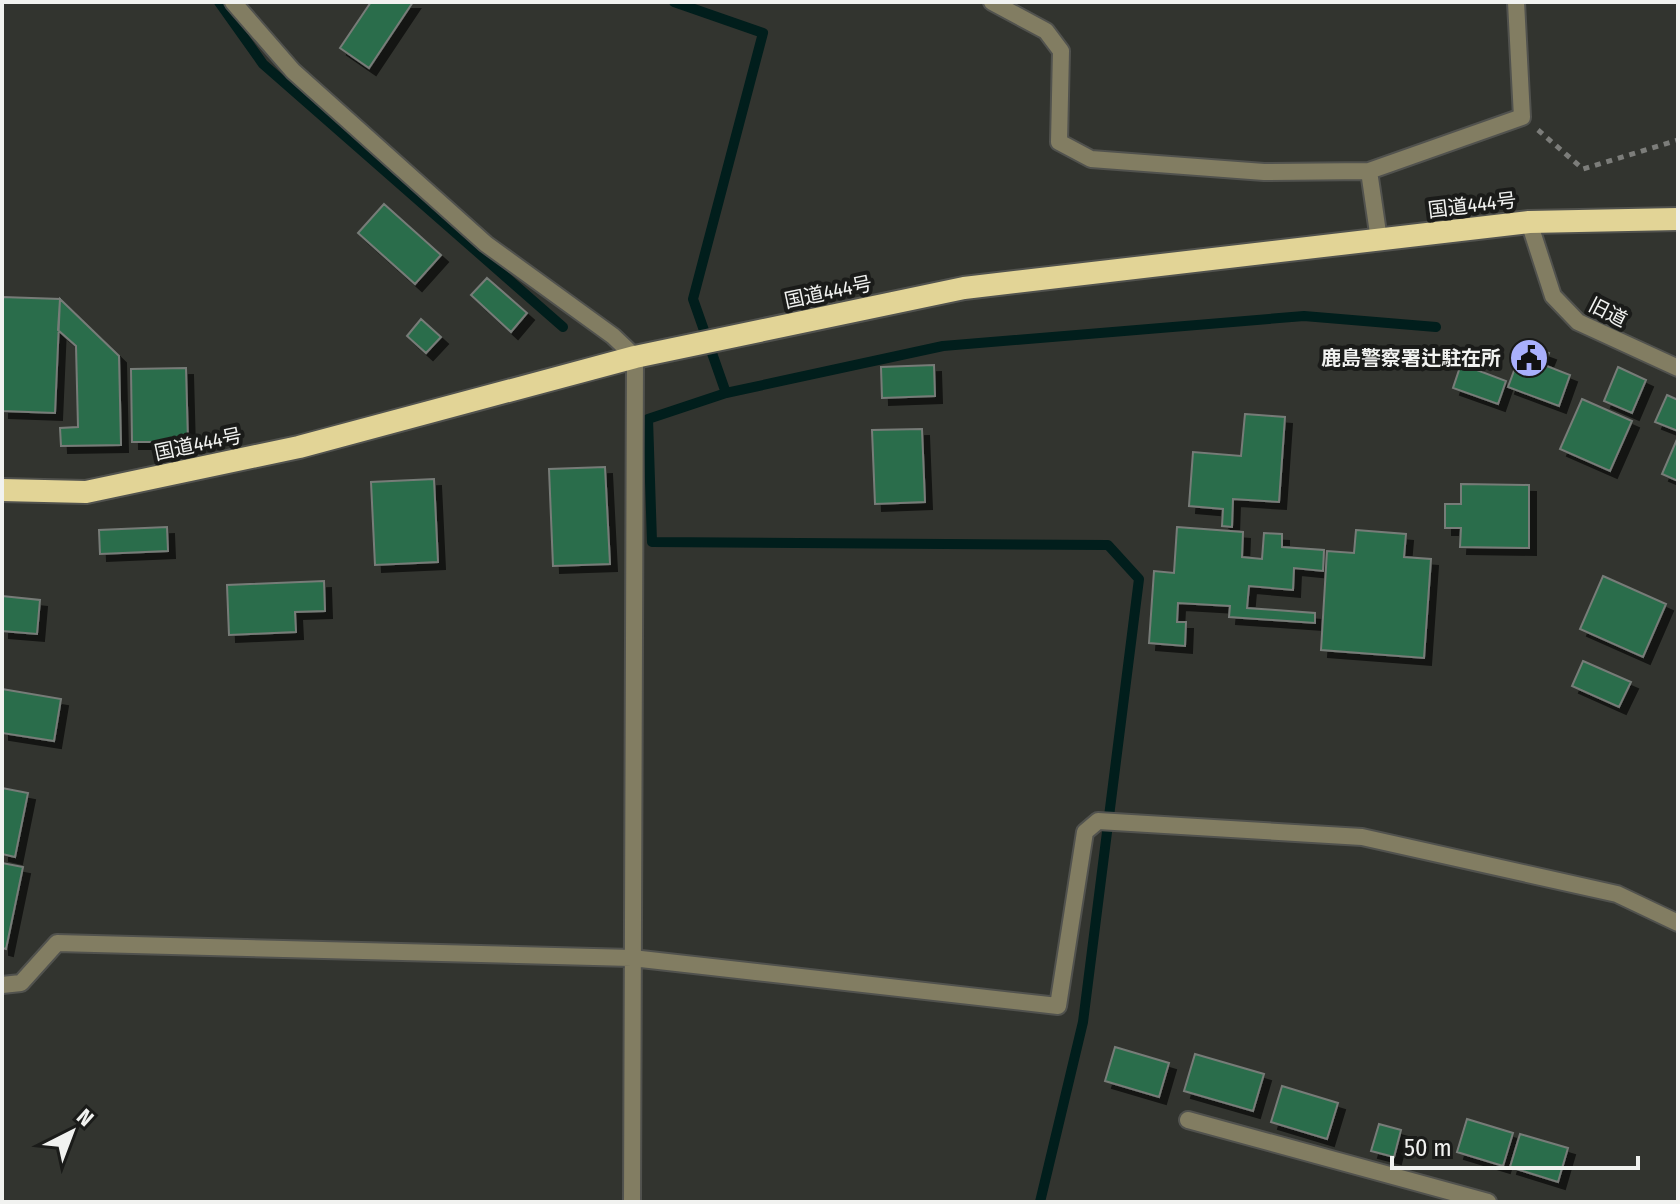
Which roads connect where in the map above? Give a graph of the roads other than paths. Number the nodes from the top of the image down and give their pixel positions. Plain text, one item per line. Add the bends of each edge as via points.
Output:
1 (233, 2) edge
2 (992, 2) edge
3 (1516, 2) edge
4 (1369, 171) junction
5 (1678, 219) edge
6 (1529, 222) junction
7 (1379, 240) junction
8 (635, 357) junction
9 (1678, 368) edge
10 (2, 490) edge
11 (1678, 923) edge
12 (632, 958) junction
13 (2, 985) edge
14 (1188, 1120) dead end
15 (632, 1202) edge
16 (1488, 1202) edge

1 - 8 street via 293,71 486,244
2 - 4 street via 1046,31 1061,51 1059,142 1091,159 1264,172
3 - 4 street via 1522,117
4 - 7 street
5 - 6 highway, 国道444号
6 - 7 highway, 国道444号
6 - 9 street, 旧道 via 1553,296 1578,322
7 - 8 highway, 国道444号 via 964,288
8 - 10 highway, 国道444号 via 268,454 86,492
8 - 12 street
11 - 12 street via 1617,894 1362,837 1098,821 1085,832 1058,1006
12 - 13 street via 57,943 21,983
12 - 15 street
14 - 16 street

